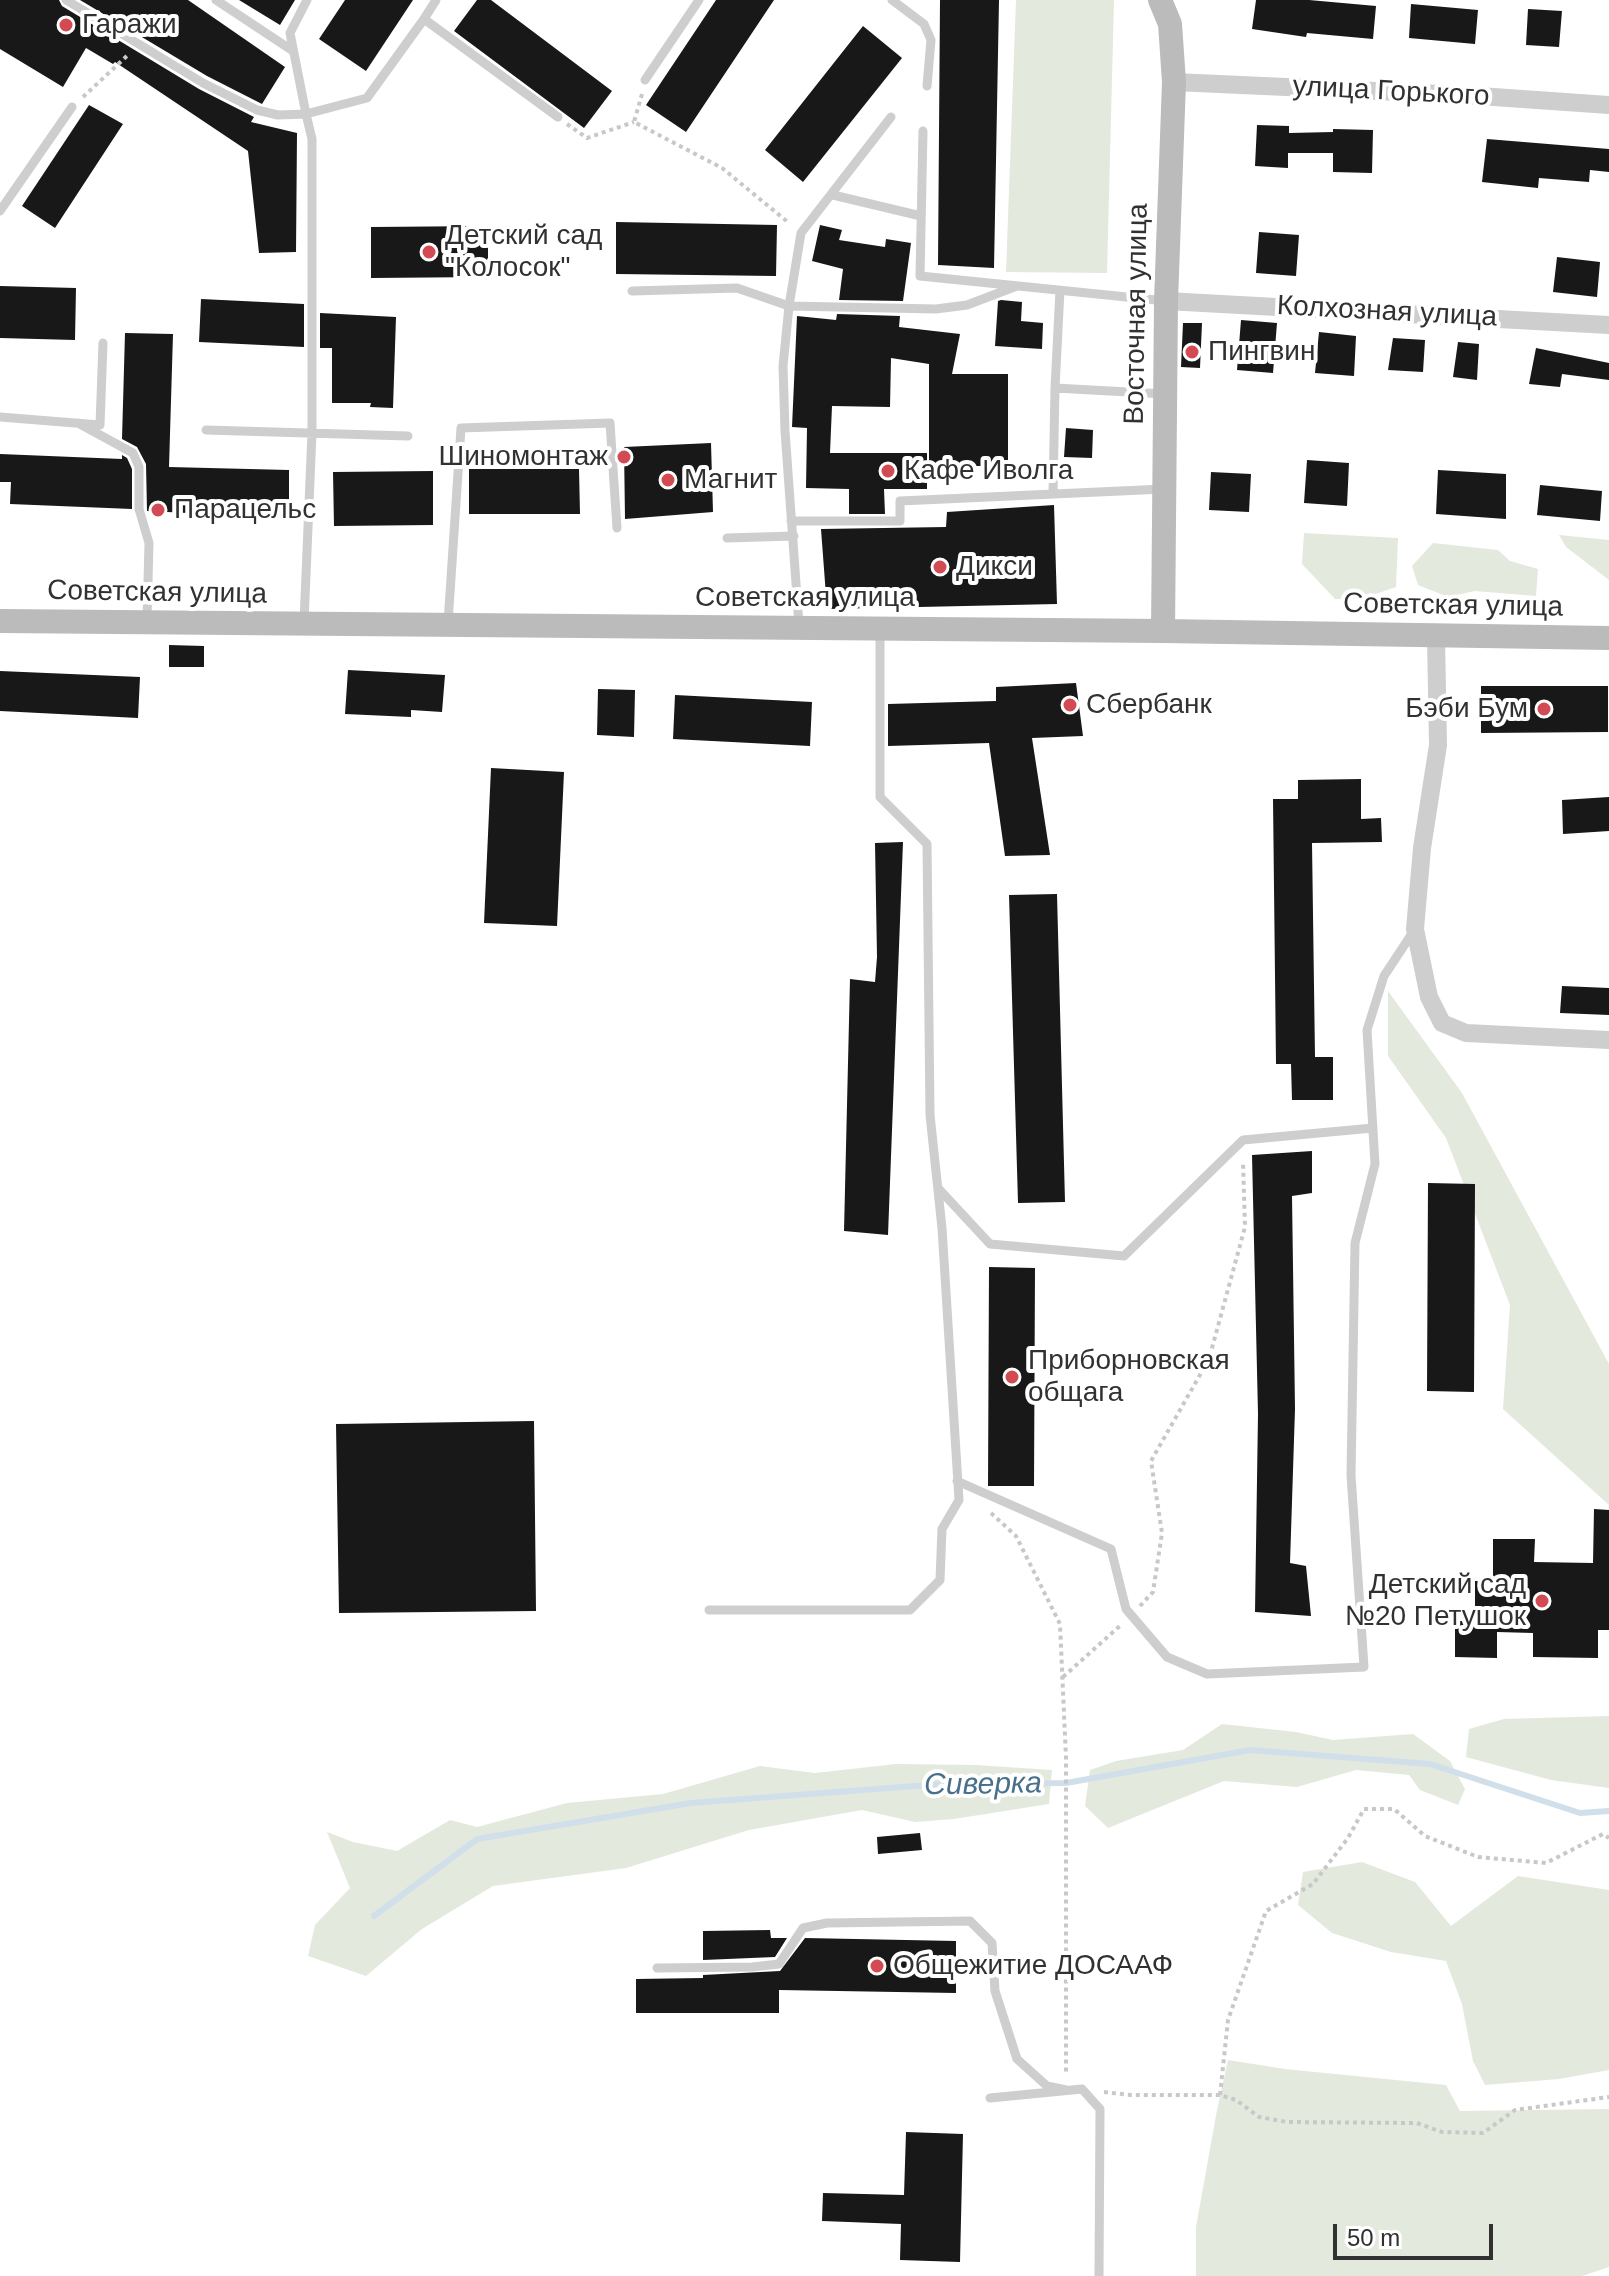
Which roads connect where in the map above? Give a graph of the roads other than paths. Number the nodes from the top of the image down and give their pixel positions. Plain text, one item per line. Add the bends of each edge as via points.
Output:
1 (66, 0) edge
2 (216, 0) edge
3 (307, 0) edge
4 (436, 0) edge
5 (699, 0) edge
6 (892, 0) edge
7 (1160, 0) edge
8 (424, 19) junction
9 (293, 51) junction
10 (645, 80) road end
11 (1174, 82) junction
12 (927, 86) dead end
13 (1609, 105) edge
14 (72, 107) road end
15 (306, 114) junction
16 (558, 117) road end
17 (891, 117) dead end
18 (923, 131) dead end
19 (833, 195) junction
20 (0, 211) edge
21 (921, 216) junction
22 (1017, 286) junction
23 (1060, 290) junction
24 (632, 291) dead end
25 (1166, 301) junction
26 (789, 306) junction
27 (1609, 325) edge
28 (103, 343) dead end
29 (1055, 388) junction
30 (1165, 394) junction
31 (0, 417) edge
32 (78, 423) junction
33 (206, 430) dead end
34 (312, 433) junction
35 (408, 436) dead end
36 (1164, 489) junction
37 (1053, 494) junction
38 (791, 521) junction
39 (617, 528) dead end
40 (794, 536) junction
41 (727, 538) dead end
42 (0, 621) edge
43 (147, 623) junction
44 (304, 625) junction
45 (448, 626) junction
46 (799, 628) junction
47 (880, 629) junction
48 (1163, 631) junction
49 (1436, 637) junction
50 (1609, 638) edge
51 (1415, 929) junction
52 (1609, 1040) edge
53 (1373, 1128) junction
54 (938, 1188) junction
55 (957, 1481) junction
56 (709, 1610) dead end
57 (657, 1968) dead end
58 (1066, 2090) junction
59 (990, 2098) dead end
60 (1099, 2276) edge

1 - 15 lane via 257,110
2 - 9 lane
3 - 9 lane via 290,33
4 - 8 lane
5 - 10 lane
6 - 12 lane via 924,24 931,40
7 - 11 main road, Восточная улица via 1170,24
8 - 15 lane via 367,98
8 - 16 lane
9 - 15 lane
11 - 13 street, улица Горького
11 - 25 main road, Восточная улица
14 - 20 lane
15 - 34 lane via 312,139
17 - 19 lane
18 - 21 lane
19 - 21 lane
19 - 26 lane via 801,233
21 - 22 lane via 920,276
22 - 23 lane
22 - 26 lane via 967,305 936,309
23 - 25 lane
23 - 29 lane
24 - 26 lane via 737,288
25 - 27 street, Колхозная улица
25 - 30 main road, Восточная улица
26 - 38 lane via 783,366
28 - 32 lane via 100,425
29 - 30 lane
29 - 37 lane
30 - 36 main road, Восточная улица
31 - 32 lane
32 - 43 lane via 133,453 139,467 139,509 149,543
33 - 34 lane
34 - 35 lane
34 - 44 lane
36 - 37 lane
36 - 48 main road, Восточная улица
37 - 38 lane via 900,501 900,521
38 - 40 lane
39 - 45 lane via 610,423 461,428
40 - 41 lane
40 - 46 lane
42 - 43 main road, Советская улица
43 - 44 main road, Советская улица
44 - 45 main road, Советская улица
45 - 46 main road, Советская улица via 628,622
46 - 47 main road, Советская улица
47 - 48 main road, Советская улица
47 - 54 lane via 880,797 927,844 930,1115
48 - 49 main road, Советская улица
49 - 50 main road, Советская улица
49 - 51 street via 1438,745
51 - 52 street via 1429,997 1442,1023 1466,1033
51 - 53 lane via 1384,976 1367,1030
53 - 54 lane via 1243,1140 1124,1256 990,1244
53 - 55 lane via 1375,1164 1355,1243 1351,1475 1364,1667 1207,1674 1167,1657 1126,1609 1111,1549
54 - 55 lane
55 - 56 lane via 959,1500 942,1529 940,1580 910,1610
57 - 58 lane via 779,1964 803,1928 827,1923 970,1921 992,1943 995,1991 1017,2059 1047,2086
58 - 59 lane
58 - 60 lane via 1082,2089 1100,2109

